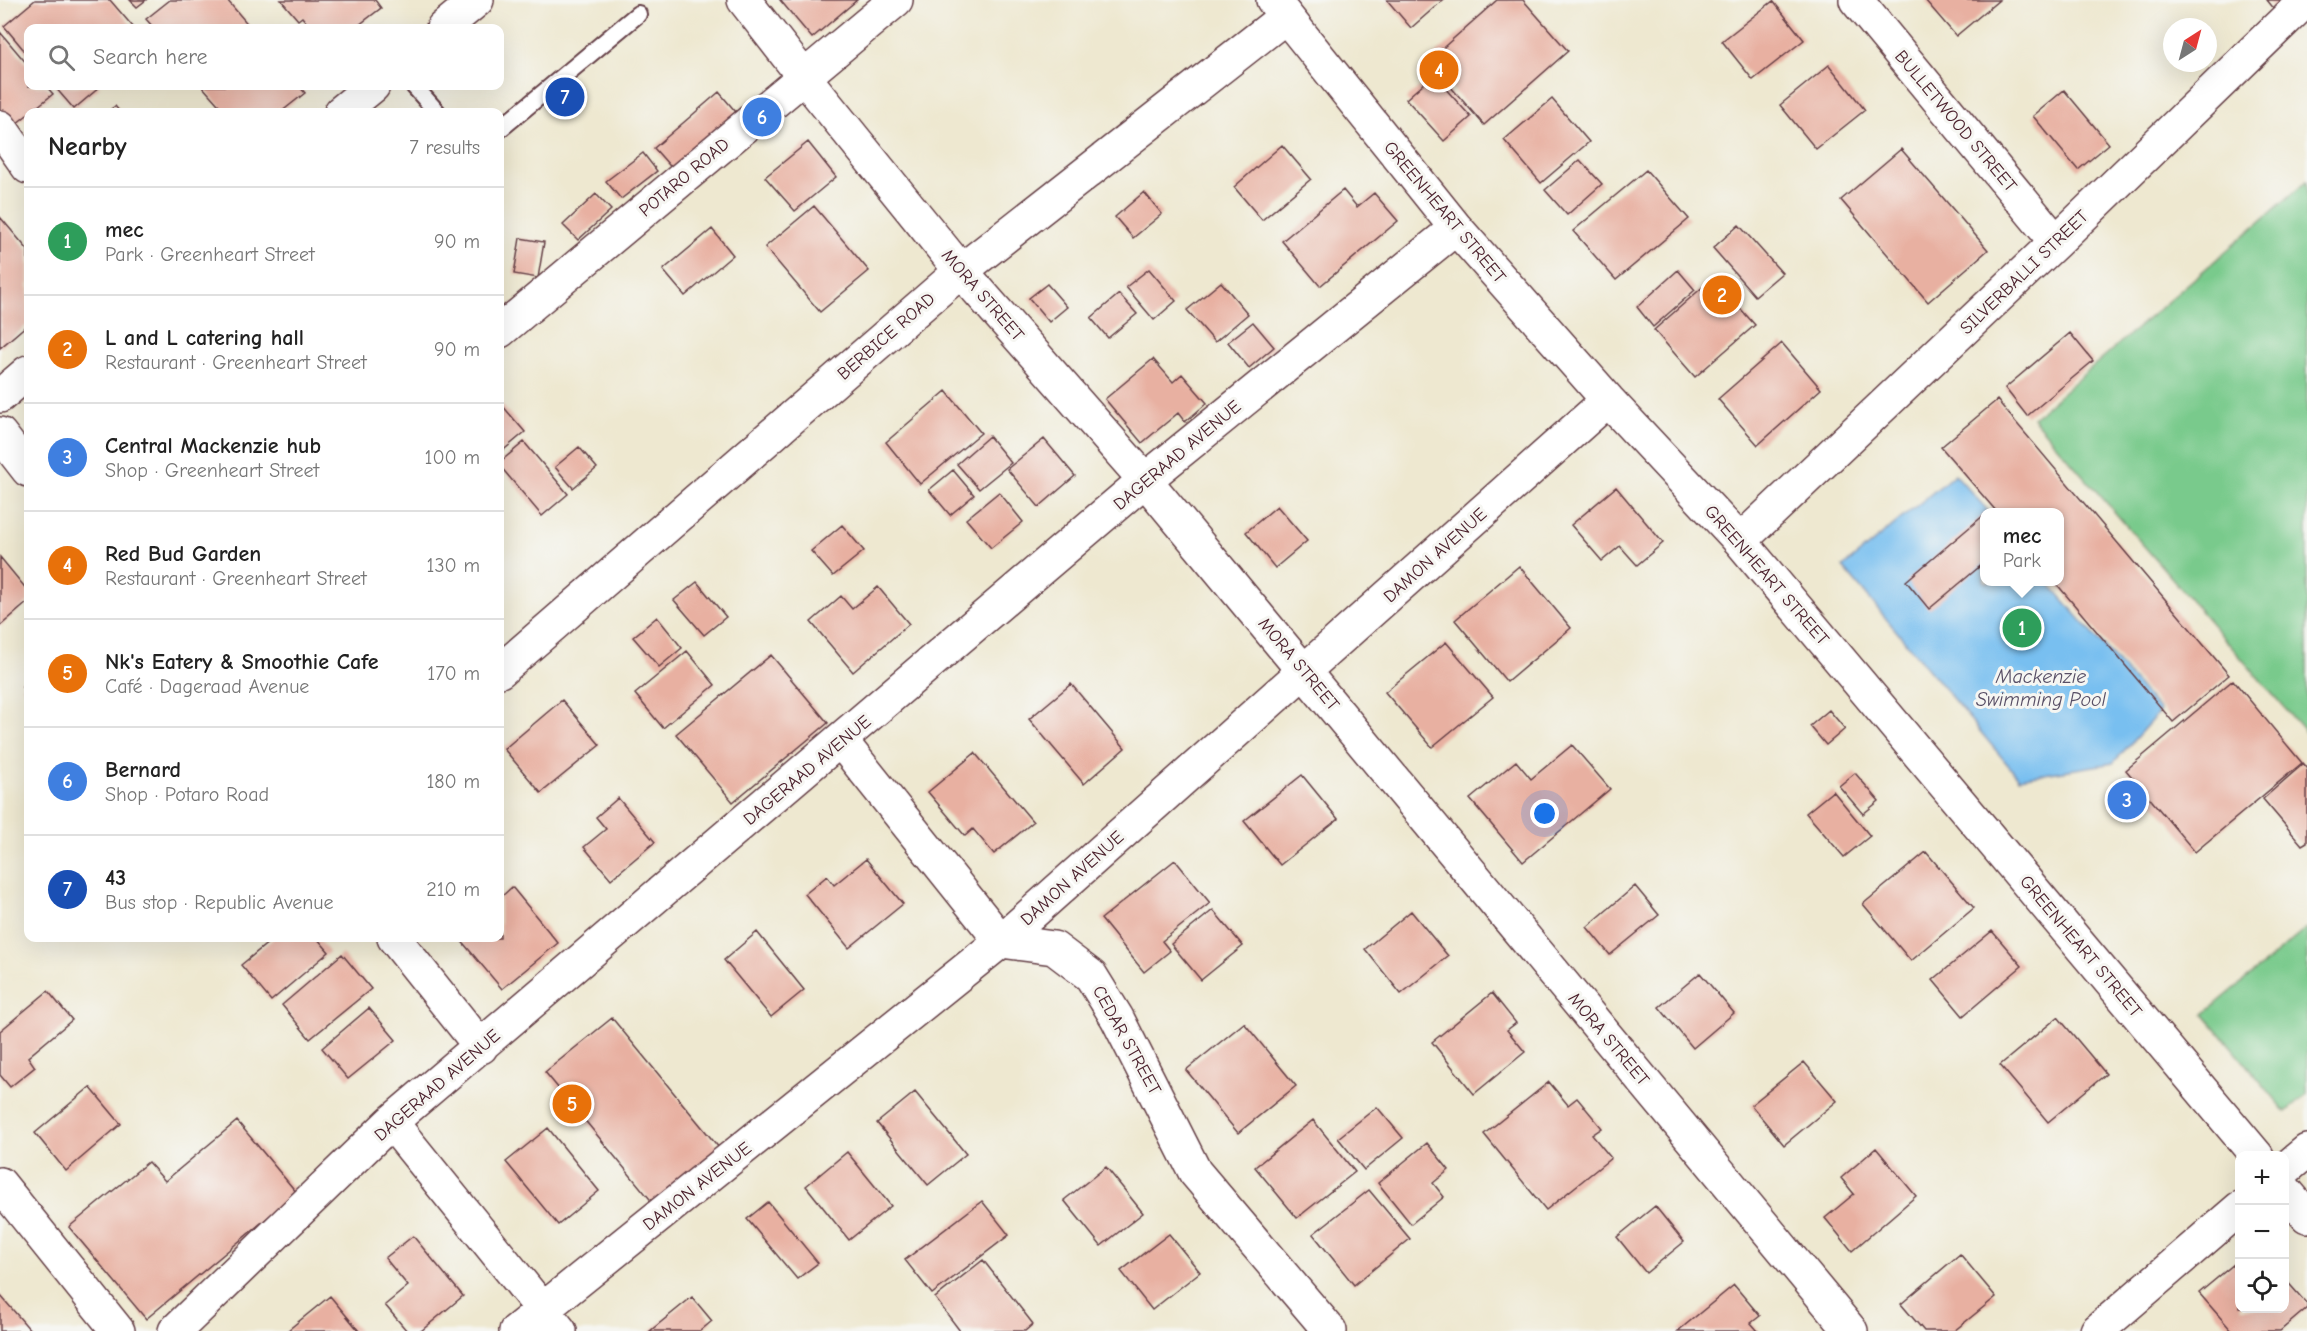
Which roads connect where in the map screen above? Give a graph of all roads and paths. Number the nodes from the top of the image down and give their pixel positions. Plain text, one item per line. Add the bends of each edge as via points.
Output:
1 (477, 0) edge
2 (744, 0) edge
3 (896, 0) edge
4 (1856, 0) edge
5 (2306, 0) edge
6 (1279, 8) edge
7 (638, 14) dead end
8 (448, 24) edge
9 (804, 77) junction
10 (369, 90) edge
11 (418, 90) edge
12 (346, 108) edge
13 (433, 108) edge
14 (504, 126) edge
15 (0, 128) edge
16 (24, 161) edge
17 (1456, 228) junction
18 (2056, 242) junction
19 (961, 271) junction
20 (504, 328) edge
21 (24, 375) edge
22 (0, 396) edge
23 (1608, 400) junction
24 (0, 434) edge
25 (24, 465) edge
26 (1145, 480) junction
27 (1740, 541) junction
28 (504, 668) edge
29 (1304, 671) junction
30 (840, 741) junction
31 (1001, 941) junction
32 (397, 942) edge
33 (481, 1047) junction
34 (391, 1122) junction
35 (2254, 1151) edge
36 (2307, 1151) edge
37 (2289, 1166) edge
38 (0, 1184) edge
39 (2289, 1195) edge
40 (2235, 1212) edge
41 (2307, 1216) edge
42 (550, 1320) edge
43 (118, 1331) edge
44 (175, 1331) edge
45 (516, 1331) edge
46 (1330, 1331) edge
47 (1851, 1331) edge
48 (2097, 1331) edge

1 - 8 street
2 - 9 street, MORA STREET
3 - 9 street, POTARO ROAD
4 - 18 street, BULLETWOOD STREET
5 - 18 street, SILVERBALLI STREET
6 - 17 street, GREENHEART STREET
6 - 19 street, BERBICE ROAD
7 - 14 lane
9 - 19 street, MORA STREET
9 - 20 street, POTARO ROAD
10 - 12 street
11 - 13 lane
15 - 16 street
17 - 23 street, GREENHEART STREET
17 - 26 street, DAGERAAD AVENUE
18 - 27 street, SILVERBALLI STREET
19 - 26 street, MORA STREET
19 - 28 street, BERBICE ROAD
21 - 22 street
23 - 27 street, GREENHEART STREET
23 - 29 street, DAMON AVENUE
24 - 25 street
26 - 29 street, MORA STREET
26 - 30 street, DAGERAAD AVENUE
27 - 35 street, GREENHEART STREET
29 - 31 street, DAMON AVENUE
29 - 47 street, MORA STREET
30 - 31 street
30 - 33 street, DAGERAAD AVENUE
31 - 42 street, DAMON AVENUE via 723,1167
31 - 46 street, CEDAR STREET via 1054,948 1091,976 1117,1018 1195,1172
32 - 33 street
33 - 34 street, DAGERAAD AVENUE
34 - 42 street
34 - 44 street, DAGERAAD AVENUE
36 - 37 street
38 - 43 street
39 - 41 street
40 - 48 street
42 - 45 street, DAMON AVENUE

